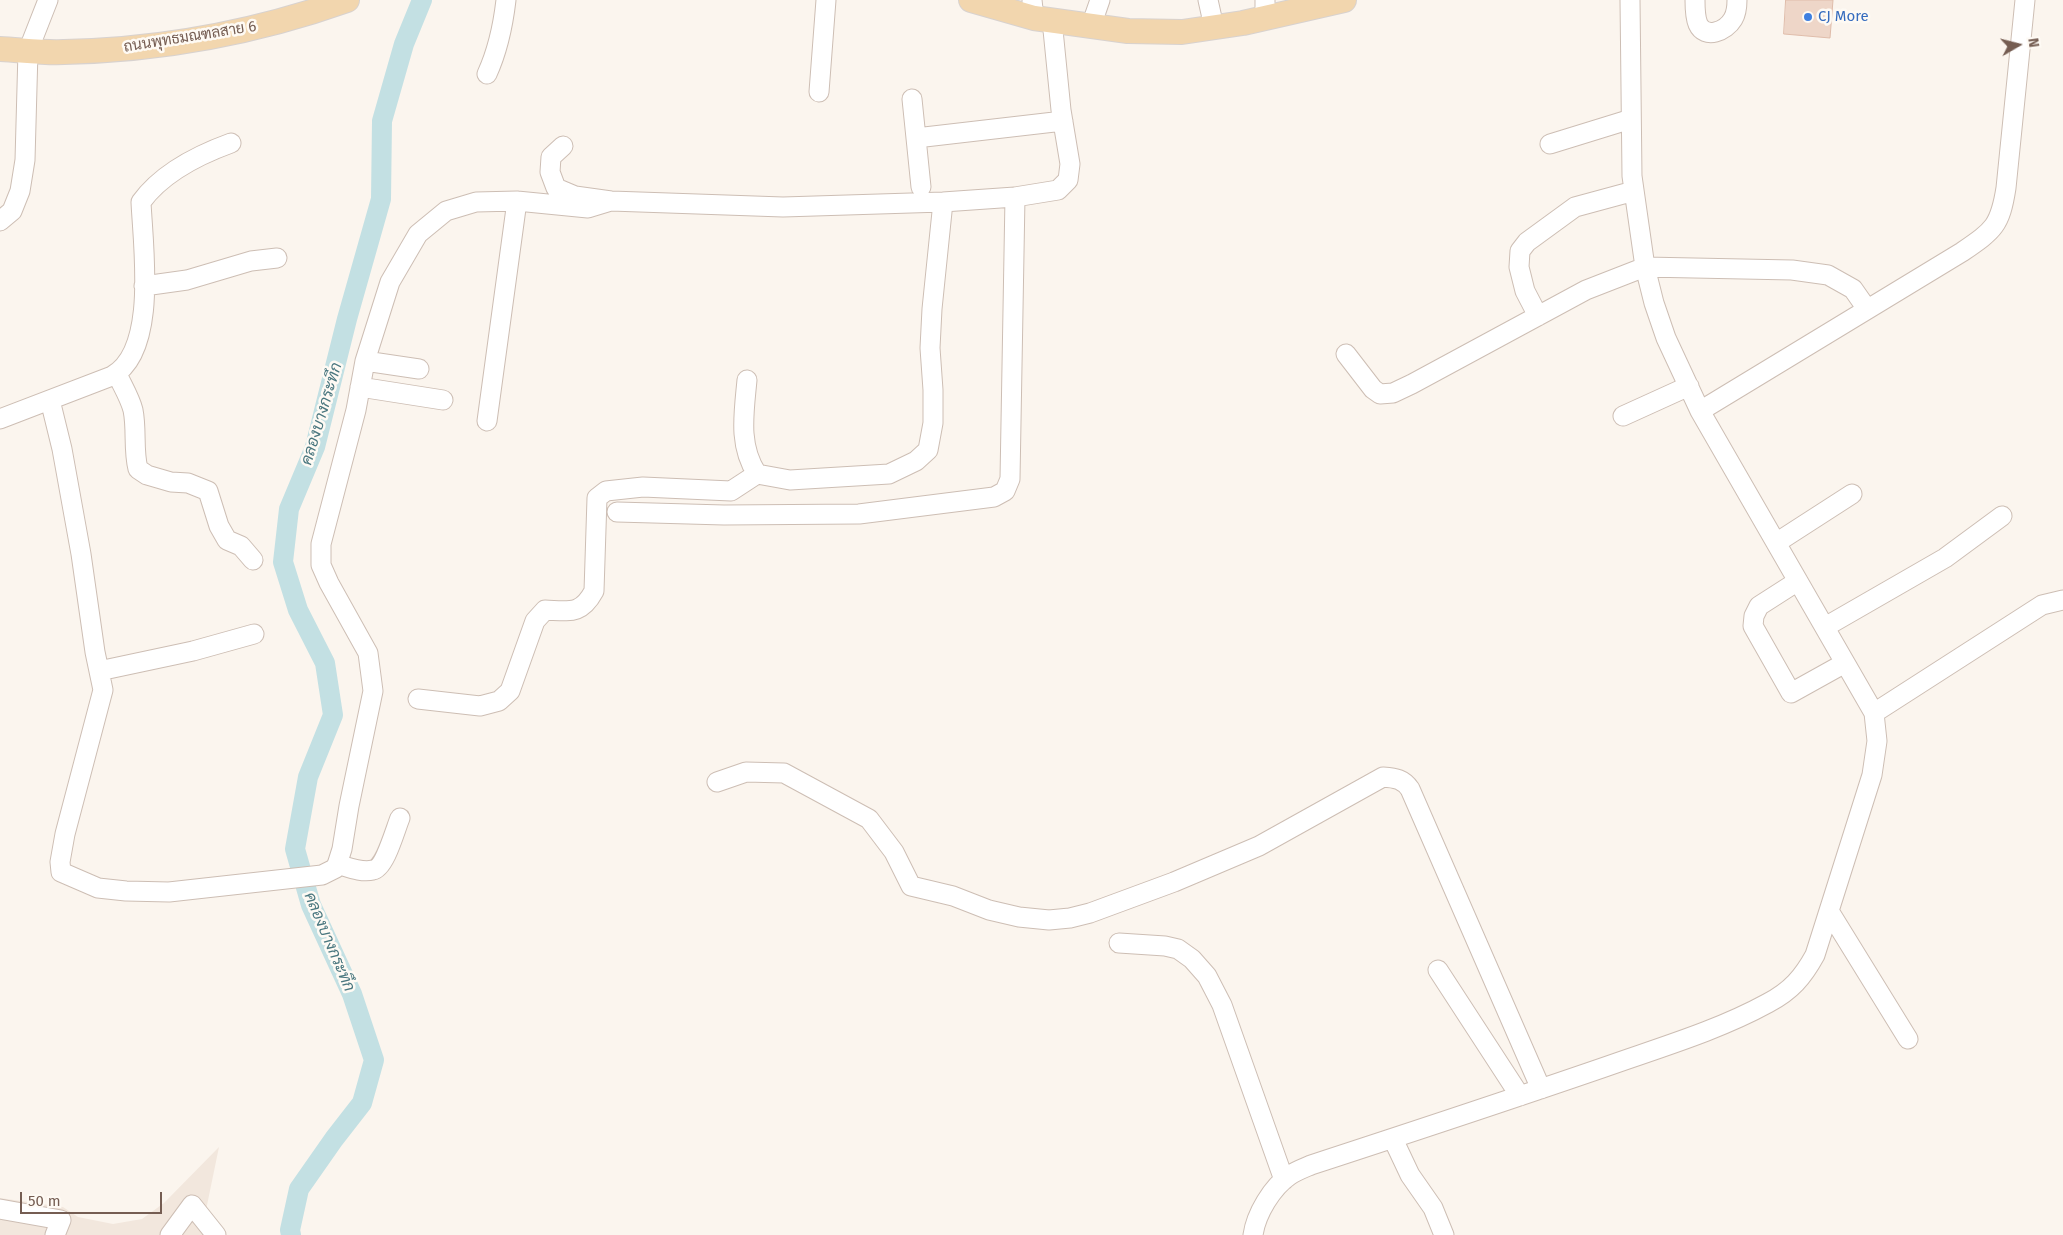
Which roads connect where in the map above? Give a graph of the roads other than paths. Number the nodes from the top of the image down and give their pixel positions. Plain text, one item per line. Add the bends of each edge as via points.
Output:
1 (48, 0) edge
2 (347, 0) edge
3 (506, 0) edge
4 (826, 0) edge
5 (971, 0) edge
6 (1100, 0) edge
7 (1208, 0) edge
8 (1344, 0) edge
9 (1630, 0) edge
10 (1695, 0) edge
11 (1738, 0) edge
12 (2025, 0) edge
13 (1265, 9) edge
14 (1039, 12) edge
15 (1091, 26) junction
16 (1214, 27) junction
17 (0, 49) edge
18 (28, 51) junction
19 (487, 74) dead end
20 (819, 92) dead end
21 (912, 99) dead end
22 (1632, 119) junction
23 (1062, 121) junction
24 (916, 138) junction
25 (230, 144) dead end
26 (1550, 144) dead end
27 (563, 146) dead end
28 (921, 187) dead end
29 (1634, 191) junction
30 (1015, 198) junction
31 (517, 201) junction
32 (611, 201) junction
33 (943, 202) junction
34 (0, 221) edge
35 (277, 258) dead end
36 (1645, 267) junction
37 (144, 286) junction
38 (1867, 309) junction
39 (1538, 316) junction
40 (1346, 354) dead end
41 (365, 361) junction
42 (419, 369) dead end
43 (117, 374) junction
44 (746, 380) dead end
45 (1689, 386) junction
46 (360, 387) junction
47 (50, 400) junction
48 (443, 400) dead end
49 (1700, 411) junction
50 (1623, 416) dead end
51 (0, 419) edge
52 (487, 421) dead end
53 (757, 474) junction
54 (1852, 494) dead end
55 (618, 512) dead end
56 (2002, 516) dead end
57 (1776, 542) junction
58 (254, 560) dead end
59 (1798, 580) junction
60 (2063, 600) edge
61 (1824, 628) junction
62 (254, 634) dead end
63 (1845, 663) junction
64 (99, 671) junction
65 (418, 698) dead end
66 (1874, 713) junction
67 (717, 782) dead end
68 (400, 818) dead end
69 (338, 864) junction
70 (1829, 910) junction
71 (1119, 943) dead end
72 (1438, 970) dead end
73 (1908, 1039) dead end
74 (1541, 1089) junction
75 (1520, 1096) junction
76 (1393, 1139) junction
77 (1284, 1180) junction
78 (0, 1209) edge
79 (55, 1235) edge
80 (170, 1235) edge
81 (216, 1235) edge
82 (1253, 1235) edge
83 (1444, 1235) edge

1 - 18 street
2 - 18 main road, ถนนพุทธมณฑลสาย 6 via 248,30 151,46 69,52
3 - 19 street via 496,54
4 - 20 street
5 - 14 main road
6 - 15 street
7 - 16 street
8 - 13 main road
9 - 22 street
10 - 11 street via 1699,26 1705,32 1716,33 1734,19
12 - 38 street via 2006,188 2002,212 1994,229
13 - 16 main road
14 - 15 main road
14 - 23 street
15 - 16 main road via 1158,32
17 - 18 main road, ถนนพุทธมณฑลสาย 6
18 - 34 street via 24,168 12,211
21 - 24 street
22 - 26 street
22 - 29 street
23 - 24 street
23 - 30 street via 1070,164 1068,180 1058,190
24 - 28 street
25 - 37 street via 187,163 141,202
27 - 32 street via 551,157 550,172 556,188 575,196
29 - 36 street
29 - 39 street via 1575,207 1526,242 1520,251 1519,267 1525,291
30 - 33 street
30 - 55 street via 1010,479 1005,491 994,497 859,514
31 - 32 street via 588,208
31 - 41 street via 476,202 446,210 418,234 390,282
31 - 52 street
32 - 33 street via 783,207
33 - 53 street via 932,309 930,348 934,390 928,450 916,461 889,474 790,480
35 - 37 street via 251,261 187,280
36 - 38 street via 1792,270 1828,275 1853,289
36 - 39 street via 1586,290
36 - 45 street via 1666,338
37 - 43 street via 140,334 128,364
38 - 49 street
39 - 40 street via 1393,393 1380,394 1372,389
41 - 42 street
41 - 46 street
43 - 47 street
43 - 58 street via 132,408 138,469 147,475 171,482 188,482 208,491 227,540 241,546
44 - 53 street via 743,434 747,455
45 - 49 street
45 - 50 street
46 - 48 street
46 - 69 street via 321,544 321,565 329,584 368,653 373,692
47 - 51 street
47 - 64 street via 81,554
49 - 57 street
53 - 65 street via 731,491 643,487 606,491 597,498 594,591 587,604 571,611 545,610 535,620 510,690 499,701 480,706
54 - 57 street
56 - 61 street via 1945,558
57 - 59 street
59 - 61 street
59 - 63 street via 1759,606 1753,626 1791,693
60 - 66 street via 2042,605
61 - 63 street
62 - 64 street
63 - 66 street
64 - 69 street via 103,690 65,834 61,872 98,888 169,892 322,875
66 - 70 street via 1878,741 1872,775
67 - 74 street via 746,772 784,773 869,819 894,852 911,886 953,896 989,910 1049,920 1090,913 1259,846 1384,777 1404,781
68 - 69 street via 381,865 374,870 361,870
70 - 73 street
70 - 74 street via 1804,974 1792,988 1768,1003 1660,1048
71 - 77 street via 1178,949 1208,976 1222,1005
72 - 75 street
74 - 75 street
75 - 76 street
76 - 77 street via 1311,1165
76 - 83 street via 1410,1175 1433,1208
77 - 82 street via 1255,1223
78 - 79 street via 61,1220
80 - 81 street via 192,1205

